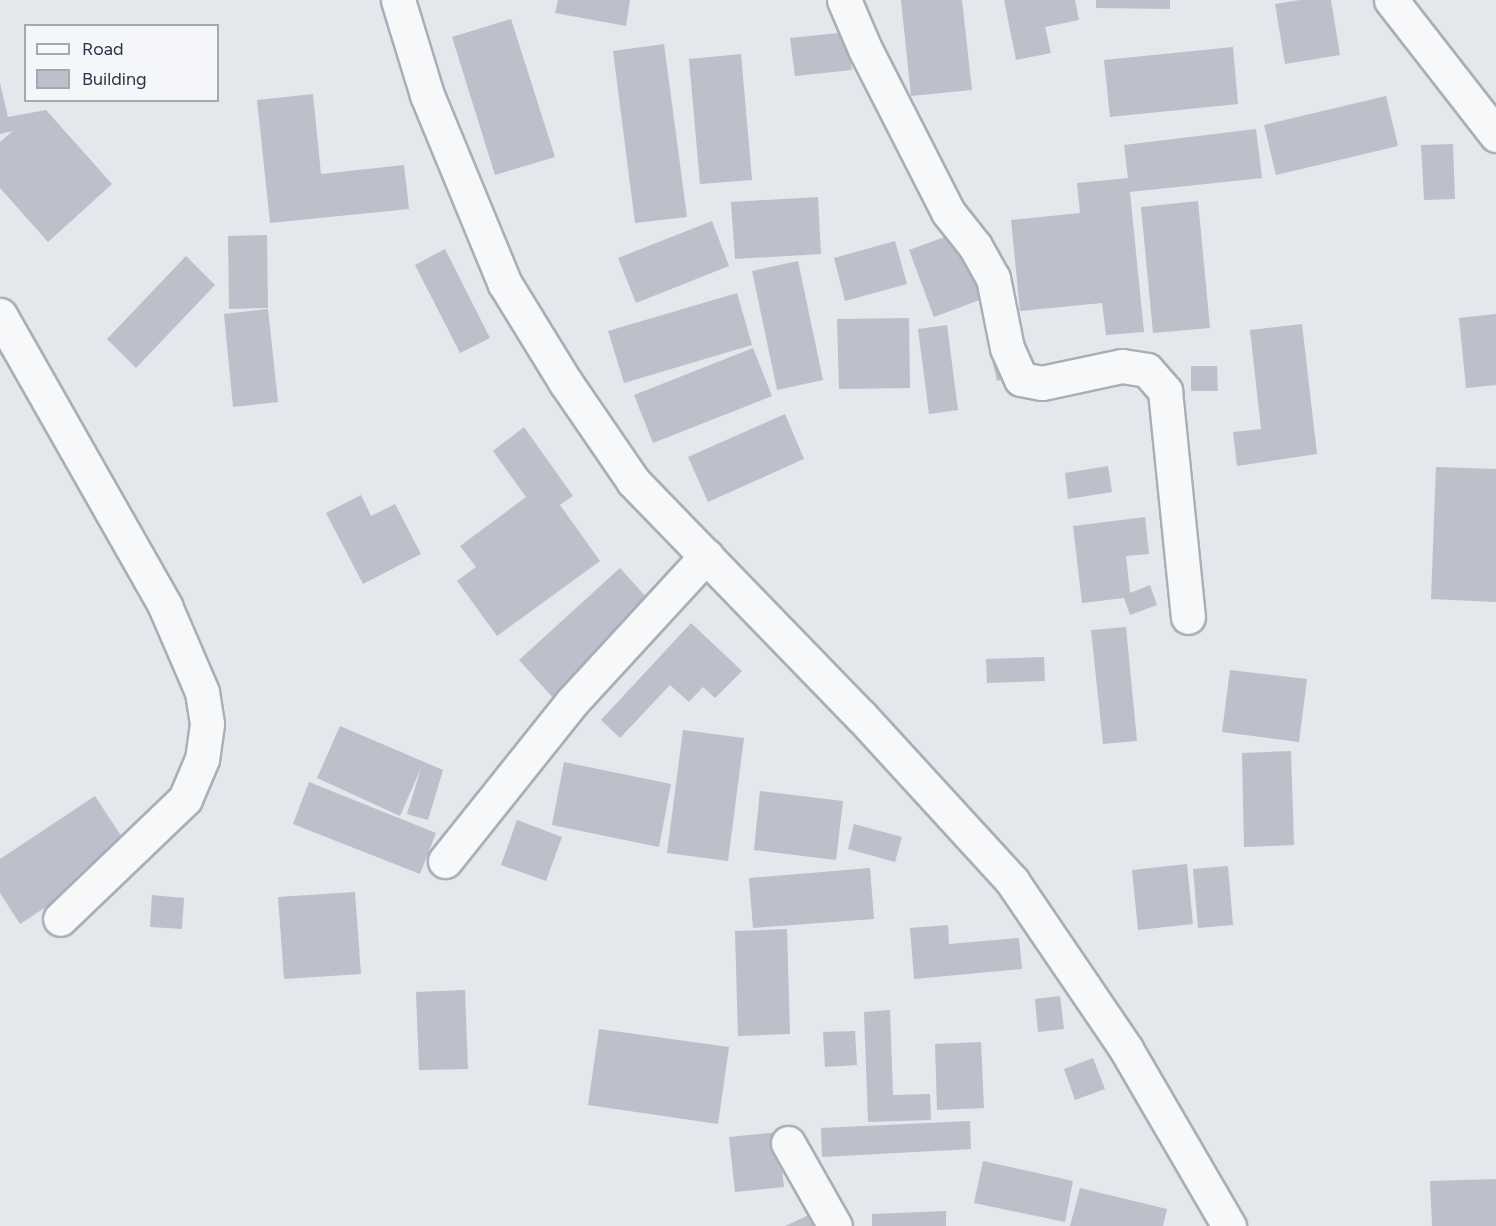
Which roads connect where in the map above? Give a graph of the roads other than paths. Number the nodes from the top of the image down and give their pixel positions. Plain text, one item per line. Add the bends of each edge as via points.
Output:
1 (398, 0) edge
2 (844, 0) edge
3 (1391, 0) edge
4 (1496, 135) edge
5 (0, 315) edge
6 (706, 556) junction
7 (1188, 617) dead end
8 (445, 861) dead end
9 (60, 919) dead end
10 (788, 1143) dead end
11 (835, 1226) edge
12 (1229, 1226) edge

1 - 6 street via 427,95 505,284 633,481
2 - 7 street via 948,212 975,246 993,278 1007,348 1022,379 1042,384 1122,366 1147,370 1165,391
3 - 4 street
5 - 9 street via 165,606 202,692 207,724 202,759 185,799
6 - 8 street via 571,703
6 - 12 street via 861,716 1012,881 1126,1049
10 - 11 street

